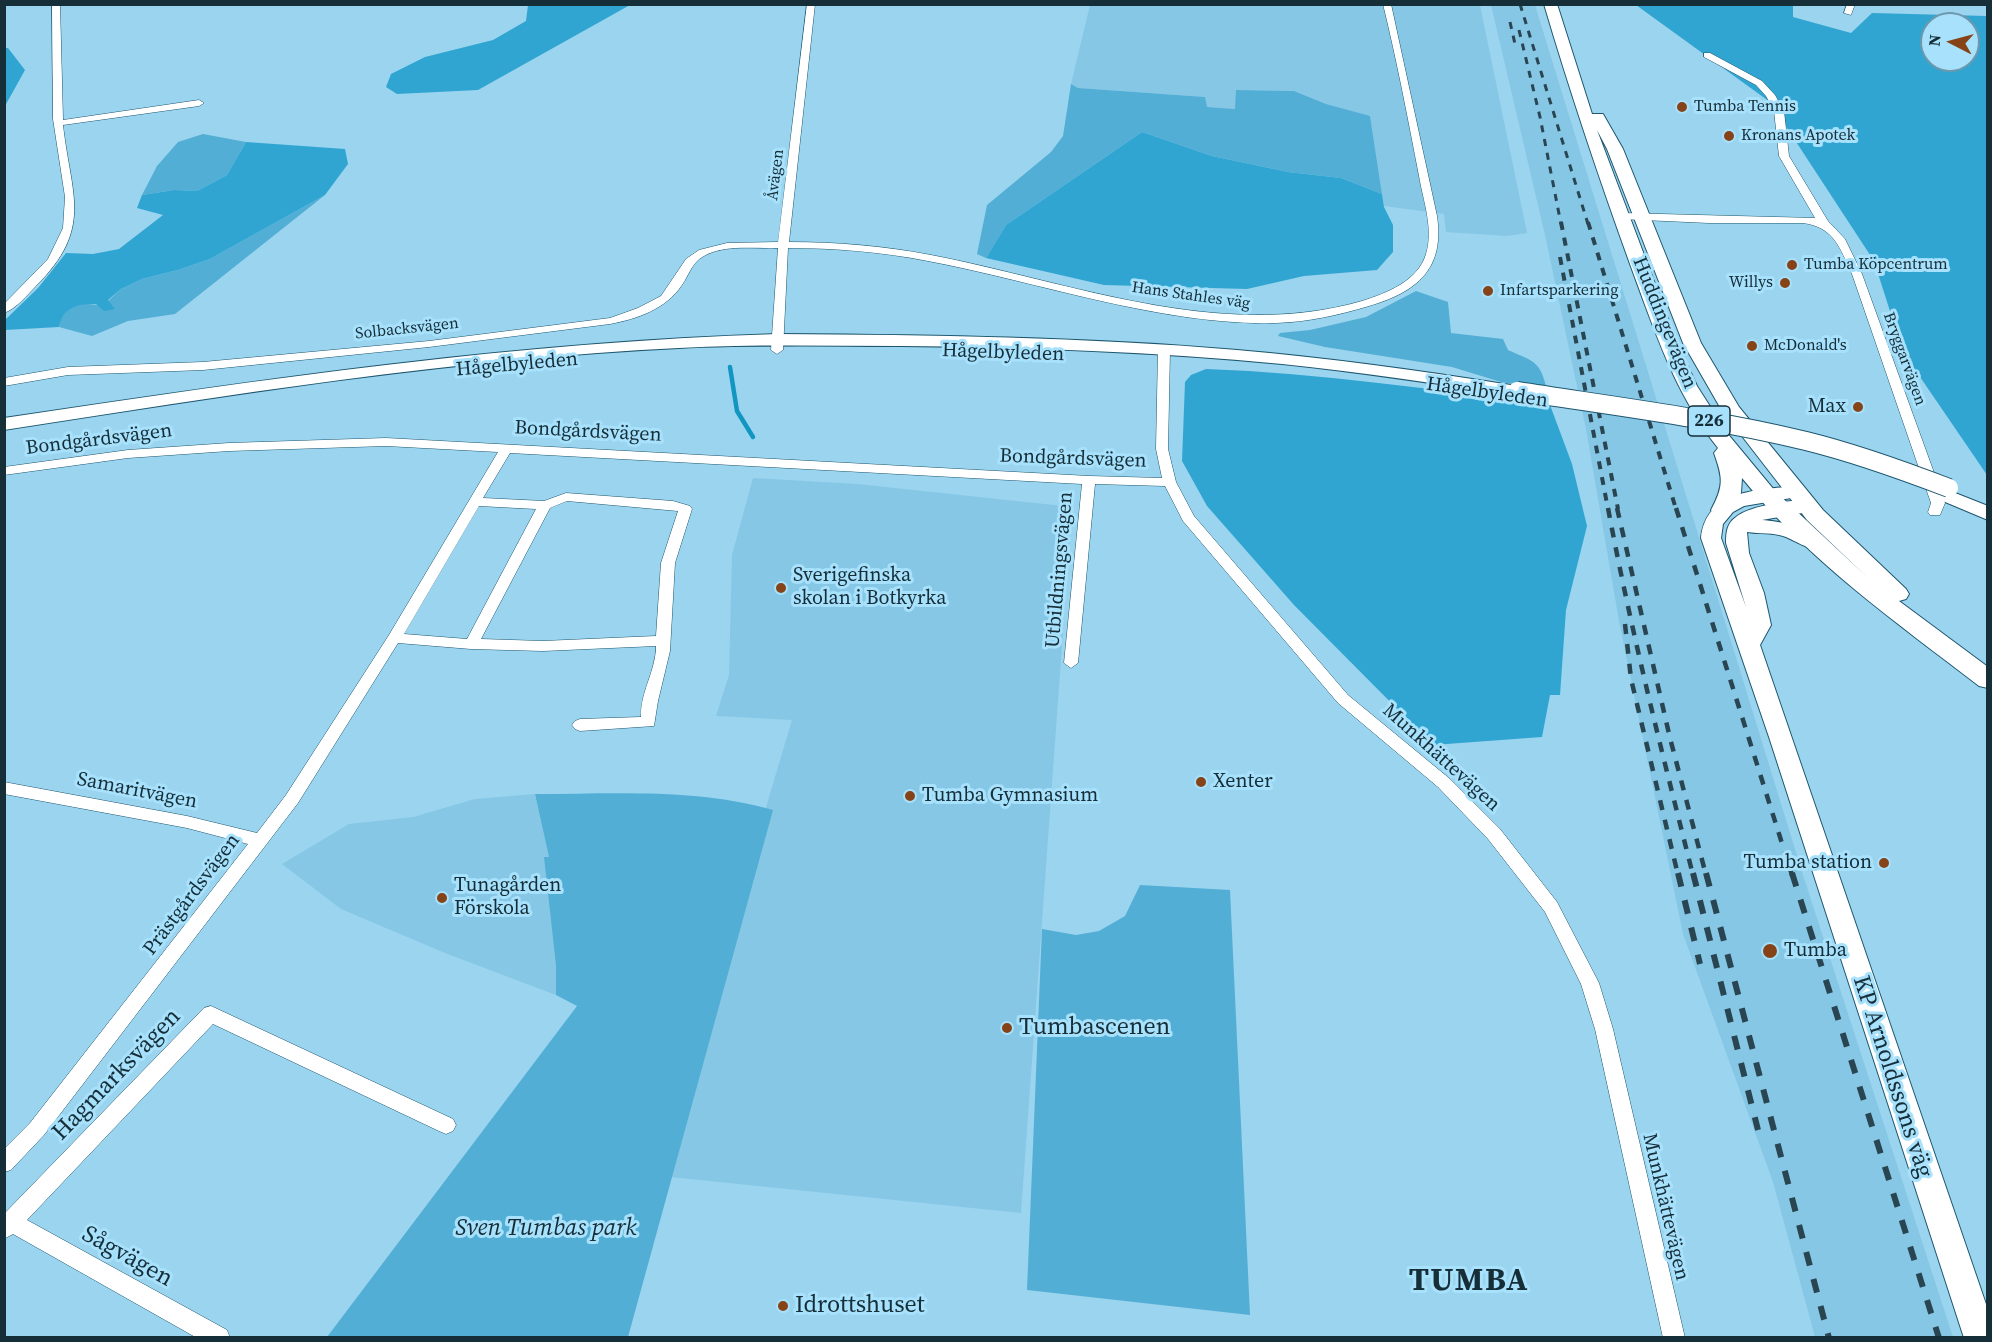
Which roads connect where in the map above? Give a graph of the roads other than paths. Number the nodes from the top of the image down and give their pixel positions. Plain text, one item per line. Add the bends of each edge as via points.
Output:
1 (56, 4) edge
2 (811, 4) edge
3 (1387, 4) edge
4 (1550, 4) edge
5 (1707, 55) dead end
6 (1571, 65) junction
7 (200, 103) dead end
8 (59, 123) junction
9 (1621, 216) junction
10 (1641, 217) junction
11 (1824, 224) junction
12 (783, 246) junction
13 (4, 310) edge
14 (777, 344) junction
15 (1164, 355) junction
16 (4, 382) edge
17 (4, 424) edge
18 (4, 431) edge
19 (1719, 436) junction
20 (507, 447) junction
21 (4, 471) edge
22 (1089, 480) junction
23 (1169, 482) junction
24 (1943, 498) junction
25 (1802, 499) junction
26 (476, 502) junction
27 (1776, 503) junction
28 (1988, 503) edge
29 (544, 505) junction
30 (1722, 510) junction
31 (1988, 514) edge
32 (1735, 533) junction
33 (1816, 543) junction
34 (394, 638) junction
35 (663, 641) junction
36 (471, 644) junction
37 (1749, 644) junction
38 (1988, 661) edge
39 (1071, 663) dead end
40 (1988, 680) edge
41 (580, 724) dead end
42 (4, 788) edge
43 (260, 840) junction
44 (446, 1125) dead end
45 (4, 1163) edge
46 (8, 1225) edge
47 (219, 1338) edge
48 (1674, 1338) edge
49 (1981, 1338) edge

1 - 8 street
2 - 12 street, Åvägen
3 - 12 street, Hans Stahles väg via 1402,59 1433,241 1432,253 1417,278 1386,297 1316,317 1276,321 1222,318 1138,304 900,252
4 - 6 main road, Huddingevägen / 226
5 - 11 street, Bryggarvägen via 1759,83 1770,95 1779,111 1784,156
6 - 9 main road, Huddingevägen / 226
6 - 10 main road, Huddingevägen / 226 via 1615,149
7 - 8 street
8 - 13 street via 71,216 64,241 40,277
9 - 10 street
9 - 19 main road, Huddingevägen / 226 via 1687,386
10 - 11 street
10 - 25 main road, Huddingevägen / 226 via 1692,343 1731,409
11 - 24 street, Bryggarvägen via 1847,252 1857,274 1938,503
12 - 14 street, Åvägen
12 - 16 street, Solbacksvägen via 709,248 694,255 669,296 628,318 429,344 203,366 68,371
14 - 15 main road, Hågelbyleden
14 - 17 main road, Hågelbyleden via 637,346 458,360
14 - 18 main road, Hågelbyleden via 456,370 237,396
15 - 23 street, Munkhättevägen via 1162,450
15 - 24 main road, Hågelbyleden via 1517,394 1747,434 1843,458
19 - 27 main road, Huddingevägen / 226
19 - 30 main road via 1734,480
20 - 21 street, Bondgårdsvägen via 386,442 229,447 128,454
20 - 22 street, Bondgårdsvägen
20 - 26 street, Prästgårdsvägen
22 - 23 street, Bondgårdsvägen
22 - 39 street, Utbildningsvägen
23 - 48 street, Munkhättevägen via 1188,518 1343,699 1463,800 1551,907 1590,983 1604,1029
24 - 28 main road, Hågelbyleden
24 - 31 main road, Hågelbyleden
25 - 27 main road
25 - 38 main road, Huddingevägen / 226 via 1878,577
26 - 29 street
26 - 34 street, Prästgårdsvägen
27 - 30 main road via 1737,502
27 - 32 main road via 1742,521
27 - 33 main road, Huddingevägen / 226
29 - 35 street via 566,497 685,509 668,563
29 - 36 street
30 - 37 main road, KP Arnoldssons väg via 1713,524 1711,538
32 - 33 main road via 1748,526 1779,527
32 - 37 main road via 1760,625
33 - 40 main road, Huddingevägen / 226 via 1858,582
34 - 36 street
34 - 43 street, Prästgårdsvägen via 292,799
35 - 36 street via 543,646
35 - 41 street via 664,653 648,711 649,722
37 - 49 main road, KP Arnoldssons väg
42 - 43 street, Samaritvägen via 188,822
43 - 45 street, Prästgårdsvägen via 37,1129
44 - 46 street, Hagmarksvägen via 211,1014
46 - 47 street, Sågvägen

